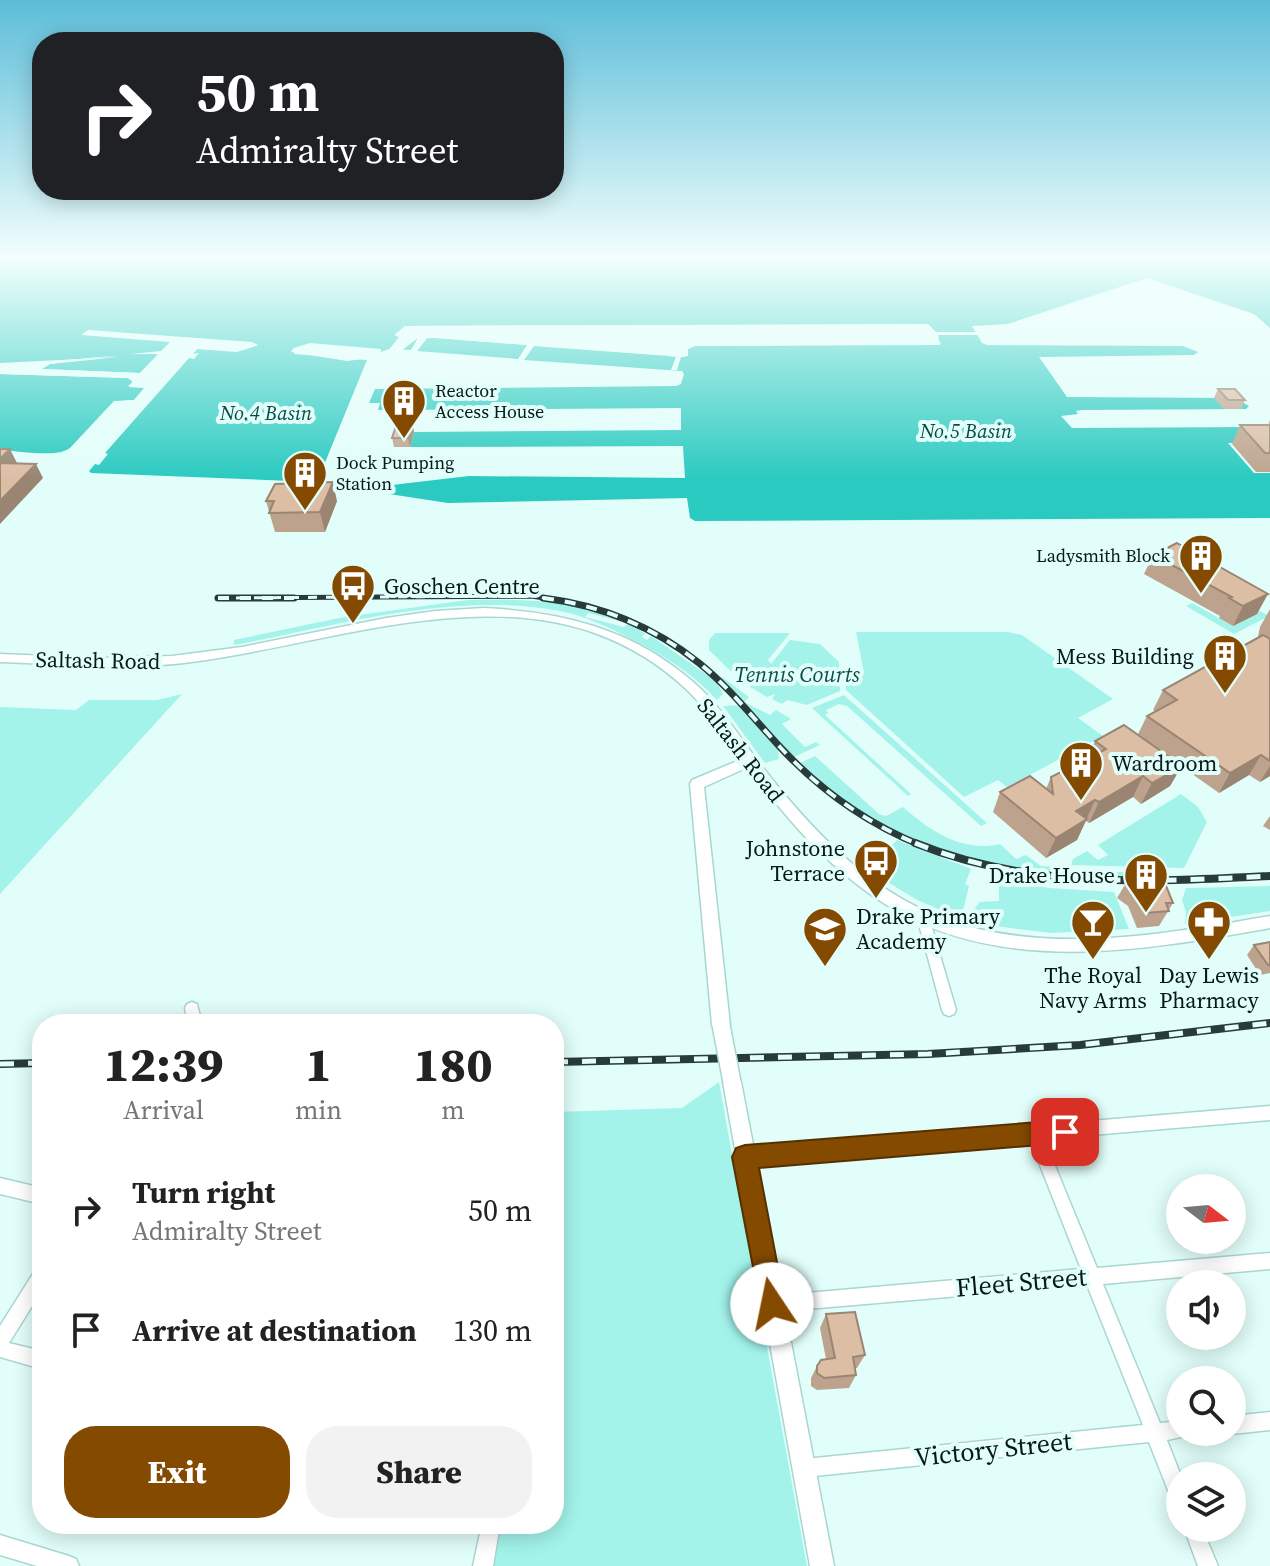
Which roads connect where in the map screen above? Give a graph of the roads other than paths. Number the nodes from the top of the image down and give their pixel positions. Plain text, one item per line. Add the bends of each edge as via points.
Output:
1 (0, 658) edge
2 (750, 761) junction
3 (927, 918) junction
4 (1270, 922) edge
5 (192, 1008) dead end
6 (949, 1010) dead end
7 (193, 1014) edge
8 (1270, 1113) edge
9 (1035, 1134) junction
10 (745, 1157) junction
11 (0, 1186) edge
12 (32, 1194) edge
13 (1270, 1261) edge
14 (1092, 1275) junction
15 (32, 1291) edge
16 (772, 1304) junction
17 (0, 1341) edge
18 (0, 1349) edge
19 (32, 1357) edge
20 (1270, 1421) edge
21 (1246, 1424) edge
22 (1166, 1431) edge
23 (1155, 1432) junction
24 (1167, 1462) edge
25 (805, 1468) junction
26 (489, 1534) edge
27 (1199, 1542) edge
28 (0, 1545) edge
29 (69, 1566) edge
30 (483, 1566) edge
31 (822, 1566) edge
32 (1208, 1566) edge

1 - 2 main road, Saltash Road via 162,662 398,621 523,614 577,624 653,660 700,696
2 - 3 main road, Saltash Road via 787,809 843,864
2 - 10 main road, bridge via 697,784 714,974
3 - 4 main road, Saltash Road via 992,938 1078,944 1147,941
3 - 6 street
5 - 7 street
8 - 9 street
9 - 10 street
9 - 14 street
10 - 16 main road
11 - 12 street
13 - 14 street, Fleet Street
14 - 16 street, Fleet Street
14 - 23 street
15 - 17 street
16 - 25 main road
18 - 19 street
20 - 21 street
22 - 23 street, Victory Street
23 - 24 street
23 - 25 street, Victory Street
25 - 31 main road
26 - 30 street
27 - 32 street
28 - 29 street

